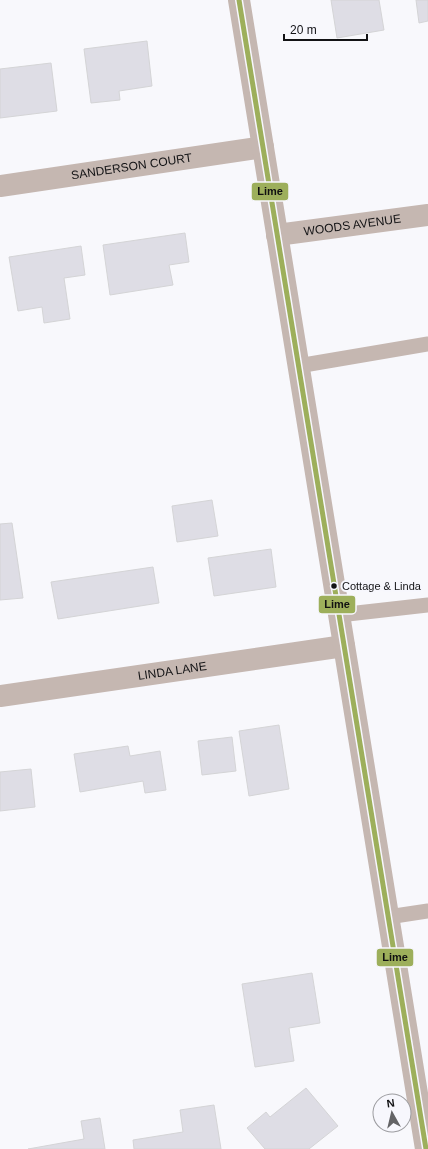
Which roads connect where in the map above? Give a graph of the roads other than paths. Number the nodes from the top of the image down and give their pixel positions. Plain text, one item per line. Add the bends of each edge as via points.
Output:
1 (239, 0) edge
2 (263, 147) junction
3 (0, 186) edge
4 (428, 214) edge
5 (277, 235) junction
6 (428, 344) edge
7 (298, 366) junction
8 (428, 605) edge
9 (339, 615) junction
10 (344, 646) junction
11 (0, 696) edge
12 (428, 911) edge
13 (388, 917) junction
14 (425, 1127) edge
15 (426, 1149) edge

1 - 2 street
2 - 3 street, SANDERSON COURT
2 - 5 street
4 - 5 street, WOODS AVENUE
5 - 7 street
6 - 7 lane
7 - 9 street
8 - 9 lane
9 - 10 street
10 - 11 street, LINDA LANE
10 - 13 street
12 - 13 lane
13 - 14 street
14 - 15 street

